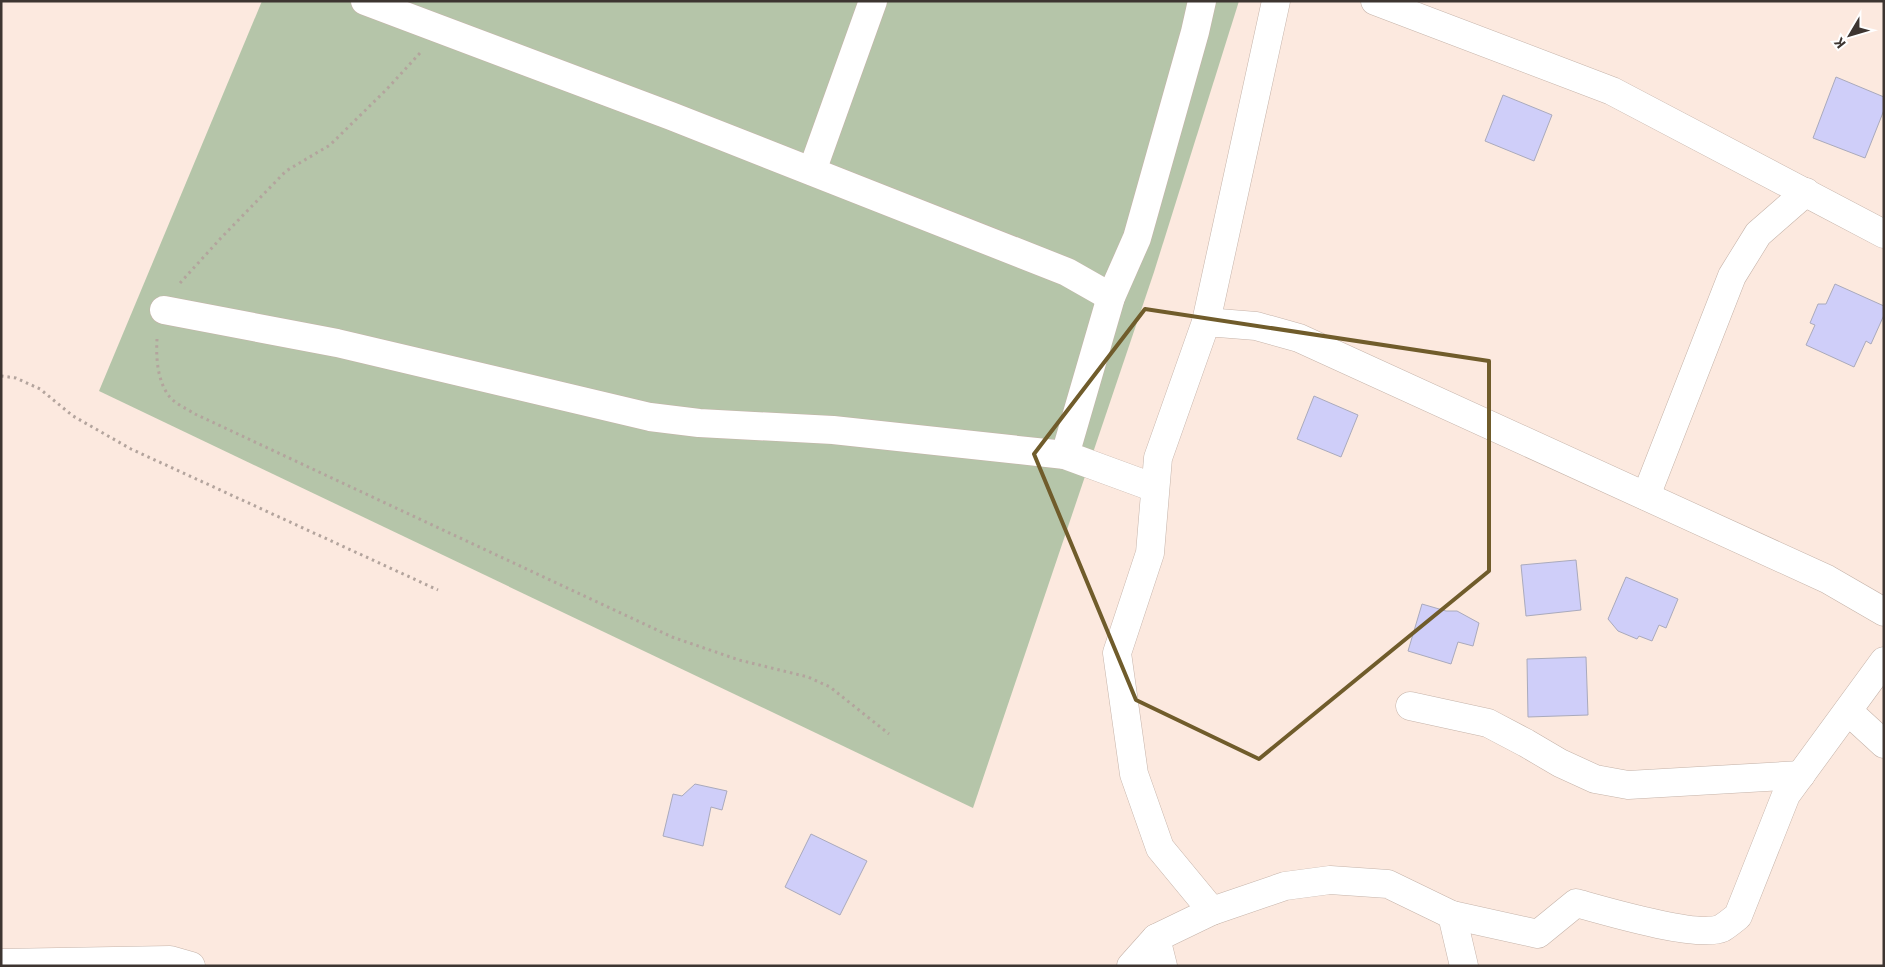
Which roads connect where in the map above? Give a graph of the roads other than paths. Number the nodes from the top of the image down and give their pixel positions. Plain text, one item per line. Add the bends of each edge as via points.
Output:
1 (365, 1) edge
2 (873, 1) edge
3 (1202, 1) edge
4 (1276, 1) edge
5 (1375, 1) edge
6 (812, 171) junction
7 (1806, 192) junction
8 (1884, 234) edge
9 (1111, 297) junction
10 (164, 310) road end
11 (1206, 322) junction
12 (1065, 455) junction
13 (1155, 488) junction
14 (1646, 496) junction
15 (1884, 612) edge
16 (1884, 661) edge
17 (1410, 706) dead end
18 (1848, 711) junction
19 (1884, 744) edge
20 (1801, 775) junction
21 (1212, 911) junction
22 (1452, 915) junction
23 (1156, 938) junction
24 (1, 963) edge
25 (191, 966) edge
26 (1131, 966) edge
27 (1163, 966) edge
28 (1464, 966) edge

1 - 6 street
2 - 6 street
3 - 9 street via 1137,238
4 - 11 street
5 - 7 street via 1612,91
6 - 9 street via 1067,272
7 - 8 street
7 - 14 street via 1758,234 1732,276
9 - 12 street
10 - 12 street via 337,343 650,417 699,424 833,430
11 - 13 street via 1158,458
11 - 14 street via 1256,326 1299,338
12 - 13 street
13 - 21 street via 1150,553 1117,653 1134,774 1160,848
14 - 15 street via 1827,579
16 - 18 street
17 - 20 street via 1488,723 1595,779 1628,785
18 - 19 street
18 - 20 street
20 - 22 street via 1786,795 1738,916 1721,928 1701,931 1576,904 1538,934
21 - 22 street via 1285,886 1330,880 1388,884
21 - 23 street
22 - 28 street
23 - 26 street
23 - 27 street
24 - 25 street via 170,960

